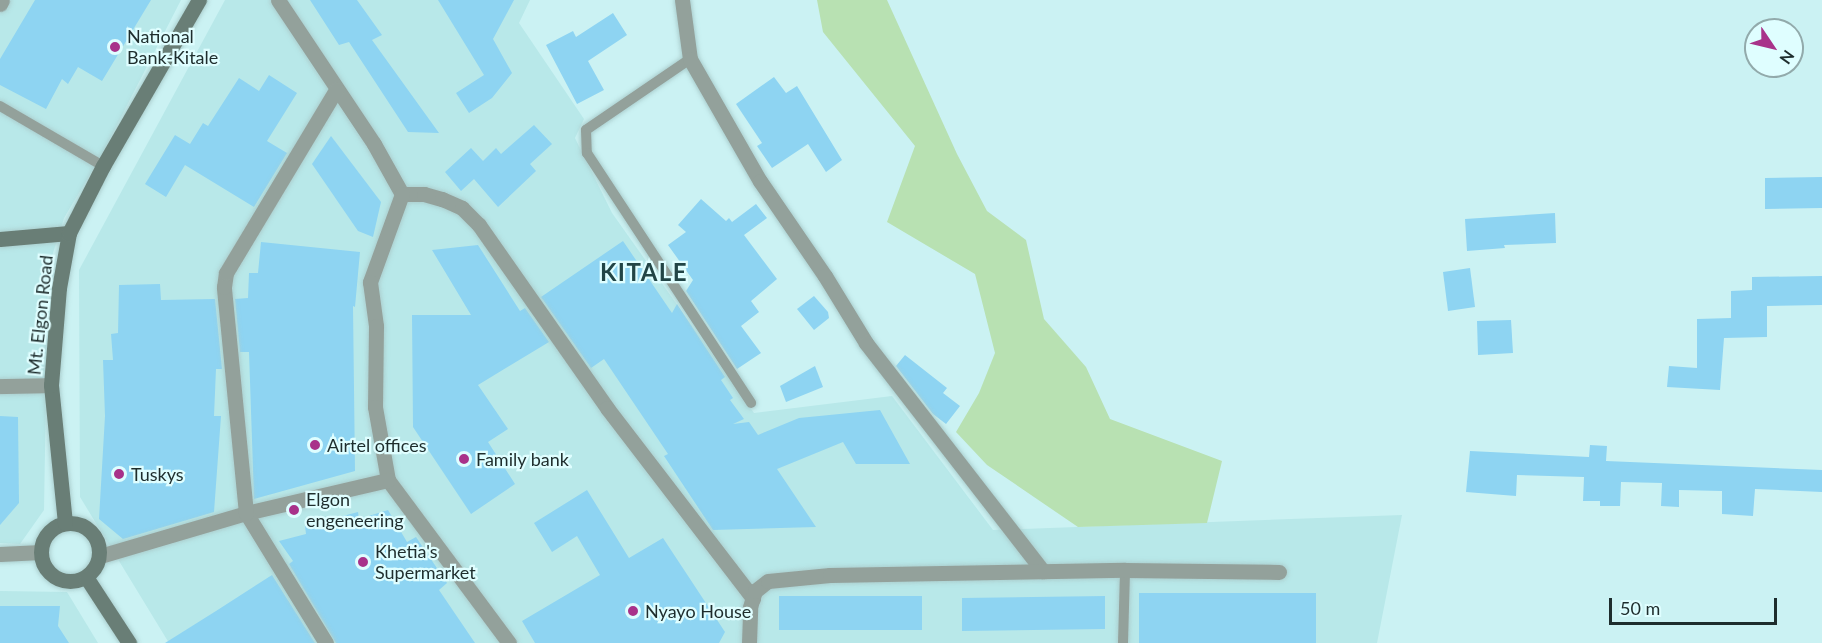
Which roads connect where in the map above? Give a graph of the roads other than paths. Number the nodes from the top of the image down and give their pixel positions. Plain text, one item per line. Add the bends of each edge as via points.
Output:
1 (199, 0) edge
2 (278, 0) edge
3 (682, 0) edge
4 (690, 59) junction
5 (336, 90) junction
6 (0, 106) edge
7 (103, 166) junction
8 (402, 194) junction
9 (69, 233) junction
10 (0, 239) edge
11 (51, 385) junction
12 (0, 386) edge
13 (751, 403) dead end
14 (388, 480) junction
15 (246, 513) junction
16 (65, 523) junction
17 (40, 552) junction
18 (0, 554) edge
19 (100, 556) junction
20 (1125, 570) junction
21 (1043, 571) junction
22 (1279, 572) dead end
23 (86, 577) junction
24 (753, 598) junction
25 (129, 643) edge
26 (326, 643) edge
27 (509, 643) edge
28 (748, 643) edge
29 (1123, 643) edge

1 - 7 street, Mt. Elgon Road
2 - 5 street
3 - 4 street
4 - 13 lane via 586,130 587,153
4 - 21 street via 760,181 866,343
5 - 8 street via 374,144
5 - 15 street via 226,273 224,303
6 - 7 lane
7 - 9 street, Mt. Elgon Road
8 - 14 street via 370,282 376,326 375,407
8 - 24 street via 424,194 462,208 479,225 607,408
9 - 10 street
9 - 11 street, Mt. Elgon Road via 59,288
11 - 12 street
11 - 16 street, Mt. Elgon Road
14 - 15 street
14 - 27 street
15 - 19 street
15 - 26 street
16 - 17 street via 45,537
16 - 19 street via 79,524 92,531
17 - 18 street
17 - 23 street via 45,567 56,578 71,582
19 - 23 street
20 - 21 street
20 - 22 street
20 - 29 lane
21 - 24 street via 830,575 768,581 755,591
23 - 25 street
24 - 28 street

